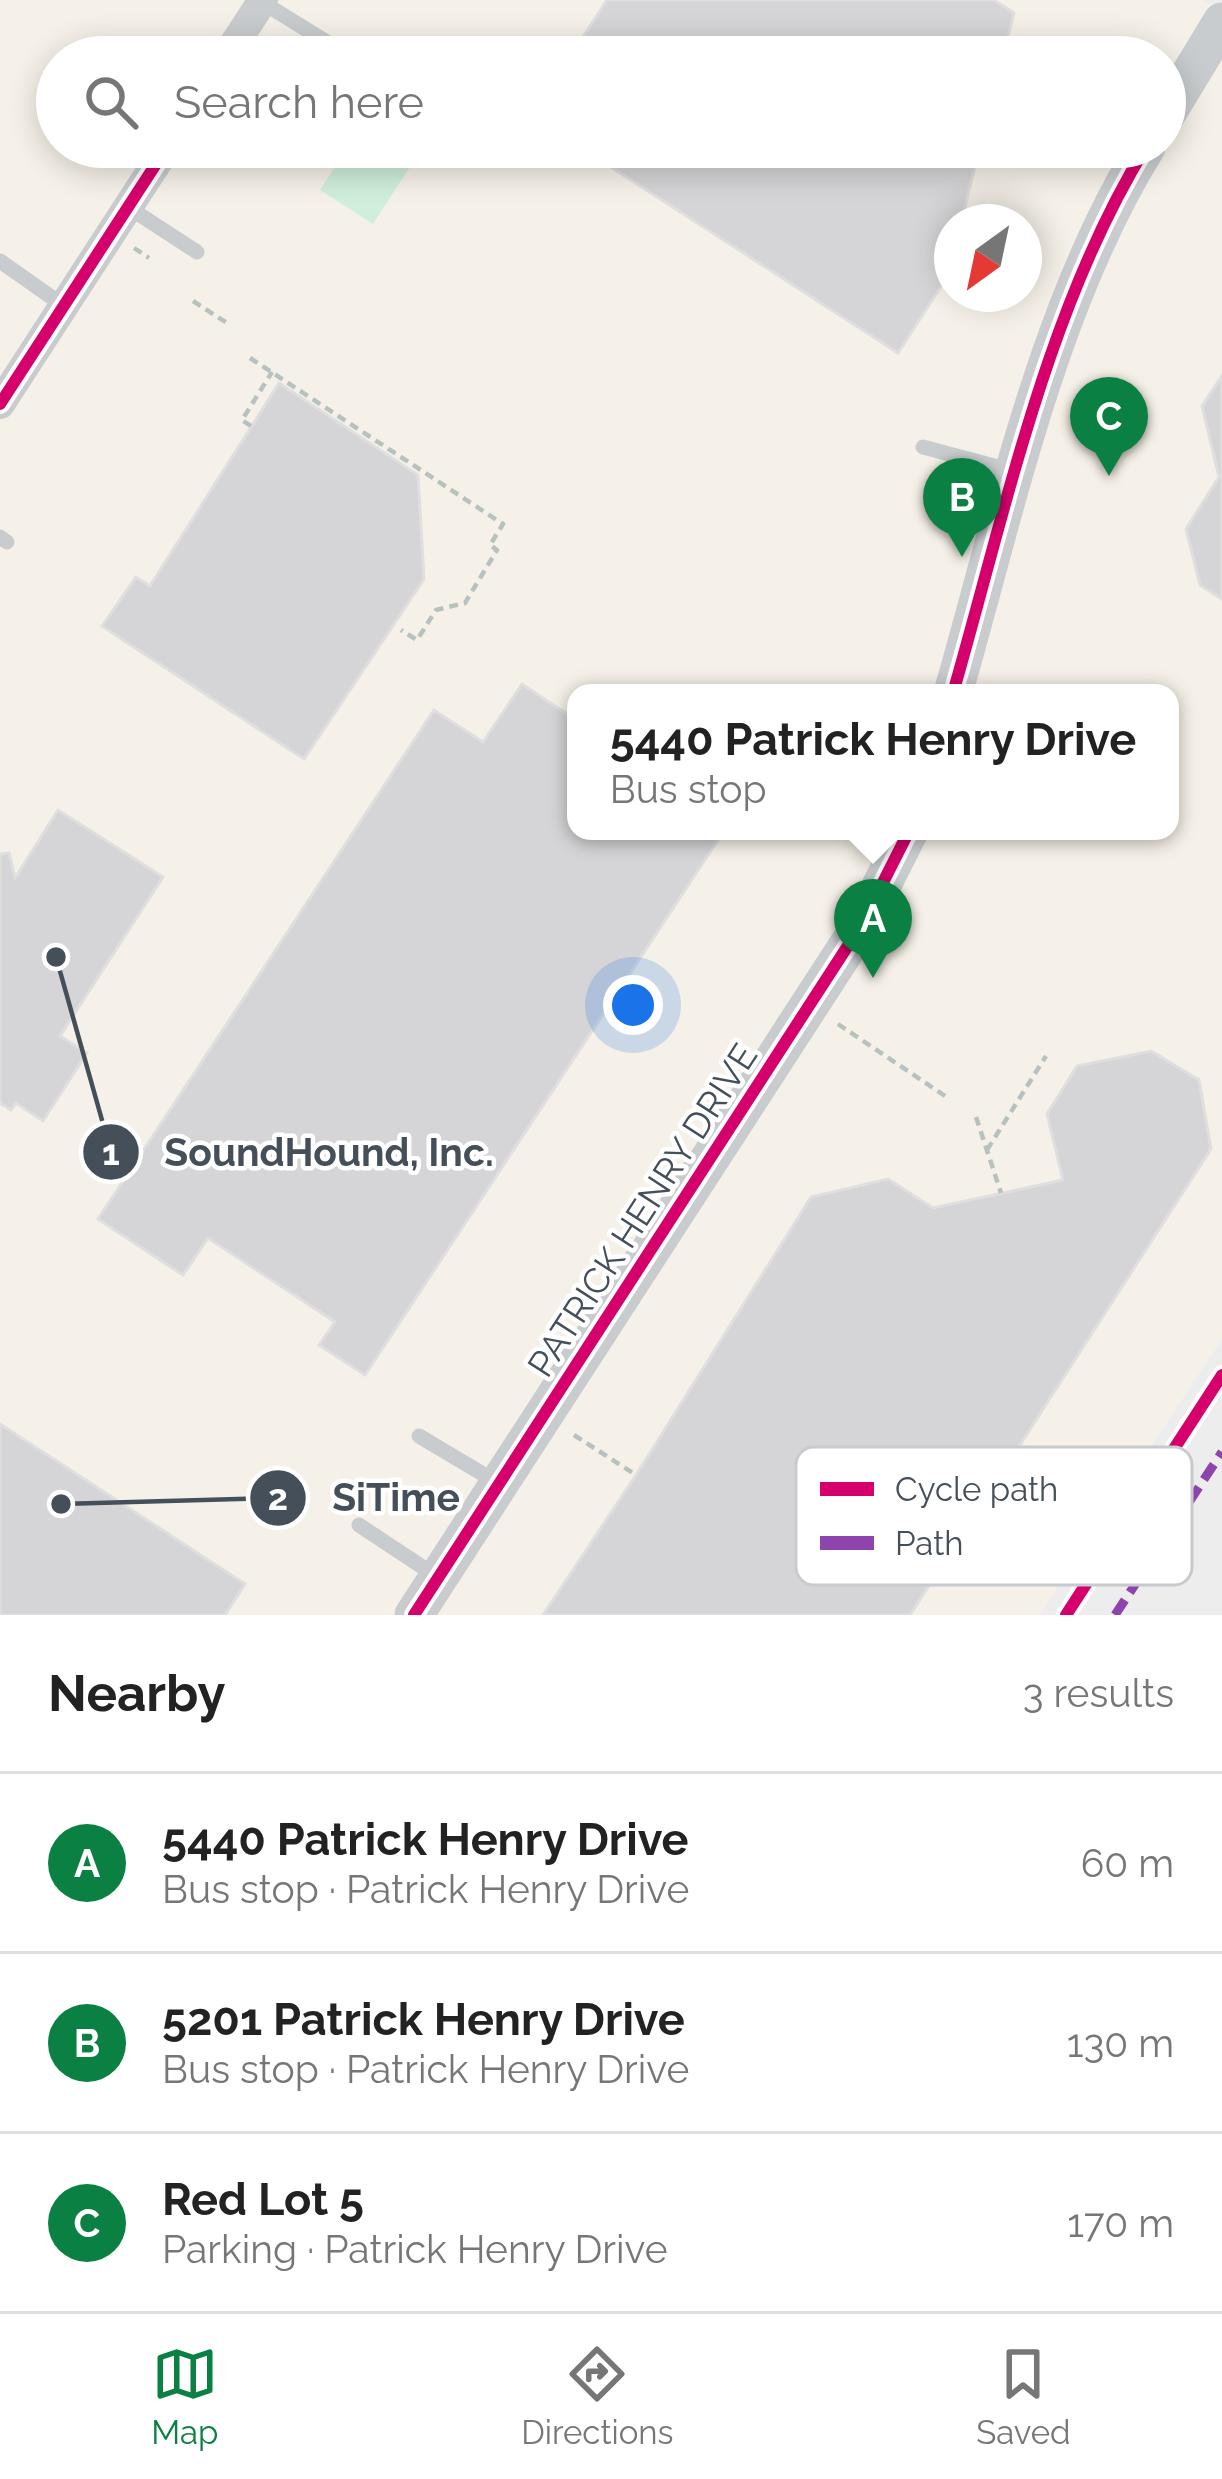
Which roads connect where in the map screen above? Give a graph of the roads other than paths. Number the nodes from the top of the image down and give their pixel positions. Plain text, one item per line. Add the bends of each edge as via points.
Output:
1 (262, 1) edge
2 (1222, 22) edge
3 (240, 36) edge
4 (317, 36) edge
5 (1186, 81) edge
6 (153, 168) edge
7 (1133, 168) edge
8 (128, 207) junction
9 (197, 252) dead end
10 (0, 261) edge
11 (64, 307) junction
12 (4, 388) edge
13 (923, 447) dead end
14 (1017, 472) junction
15 (956, 684) edge
16 (904, 840) edge
17 (419, 1436) dead end
18 (500, 1485) junction
19 (359, 1525) dead end
20 (439, 1577) junction
21 (414, 1615) edge

1 - 3 street
1 - 4 lane
2 - 5 street
6 - 8 street
7 - 14 street via 1060,327
8 - 9 lane
8 - 11 street
10 - 11 lane
11 - 12 street
13 - 14 lane
14 - 15 street
16 - 18 street, PATRICK HENRY DRIVE via 862,924
17 - 18 lane
18 - 20 street, PATRICK HENRY DRIVE
19 - 20 lane
20 - 21 street, PATRICK HENRY DRIVE

